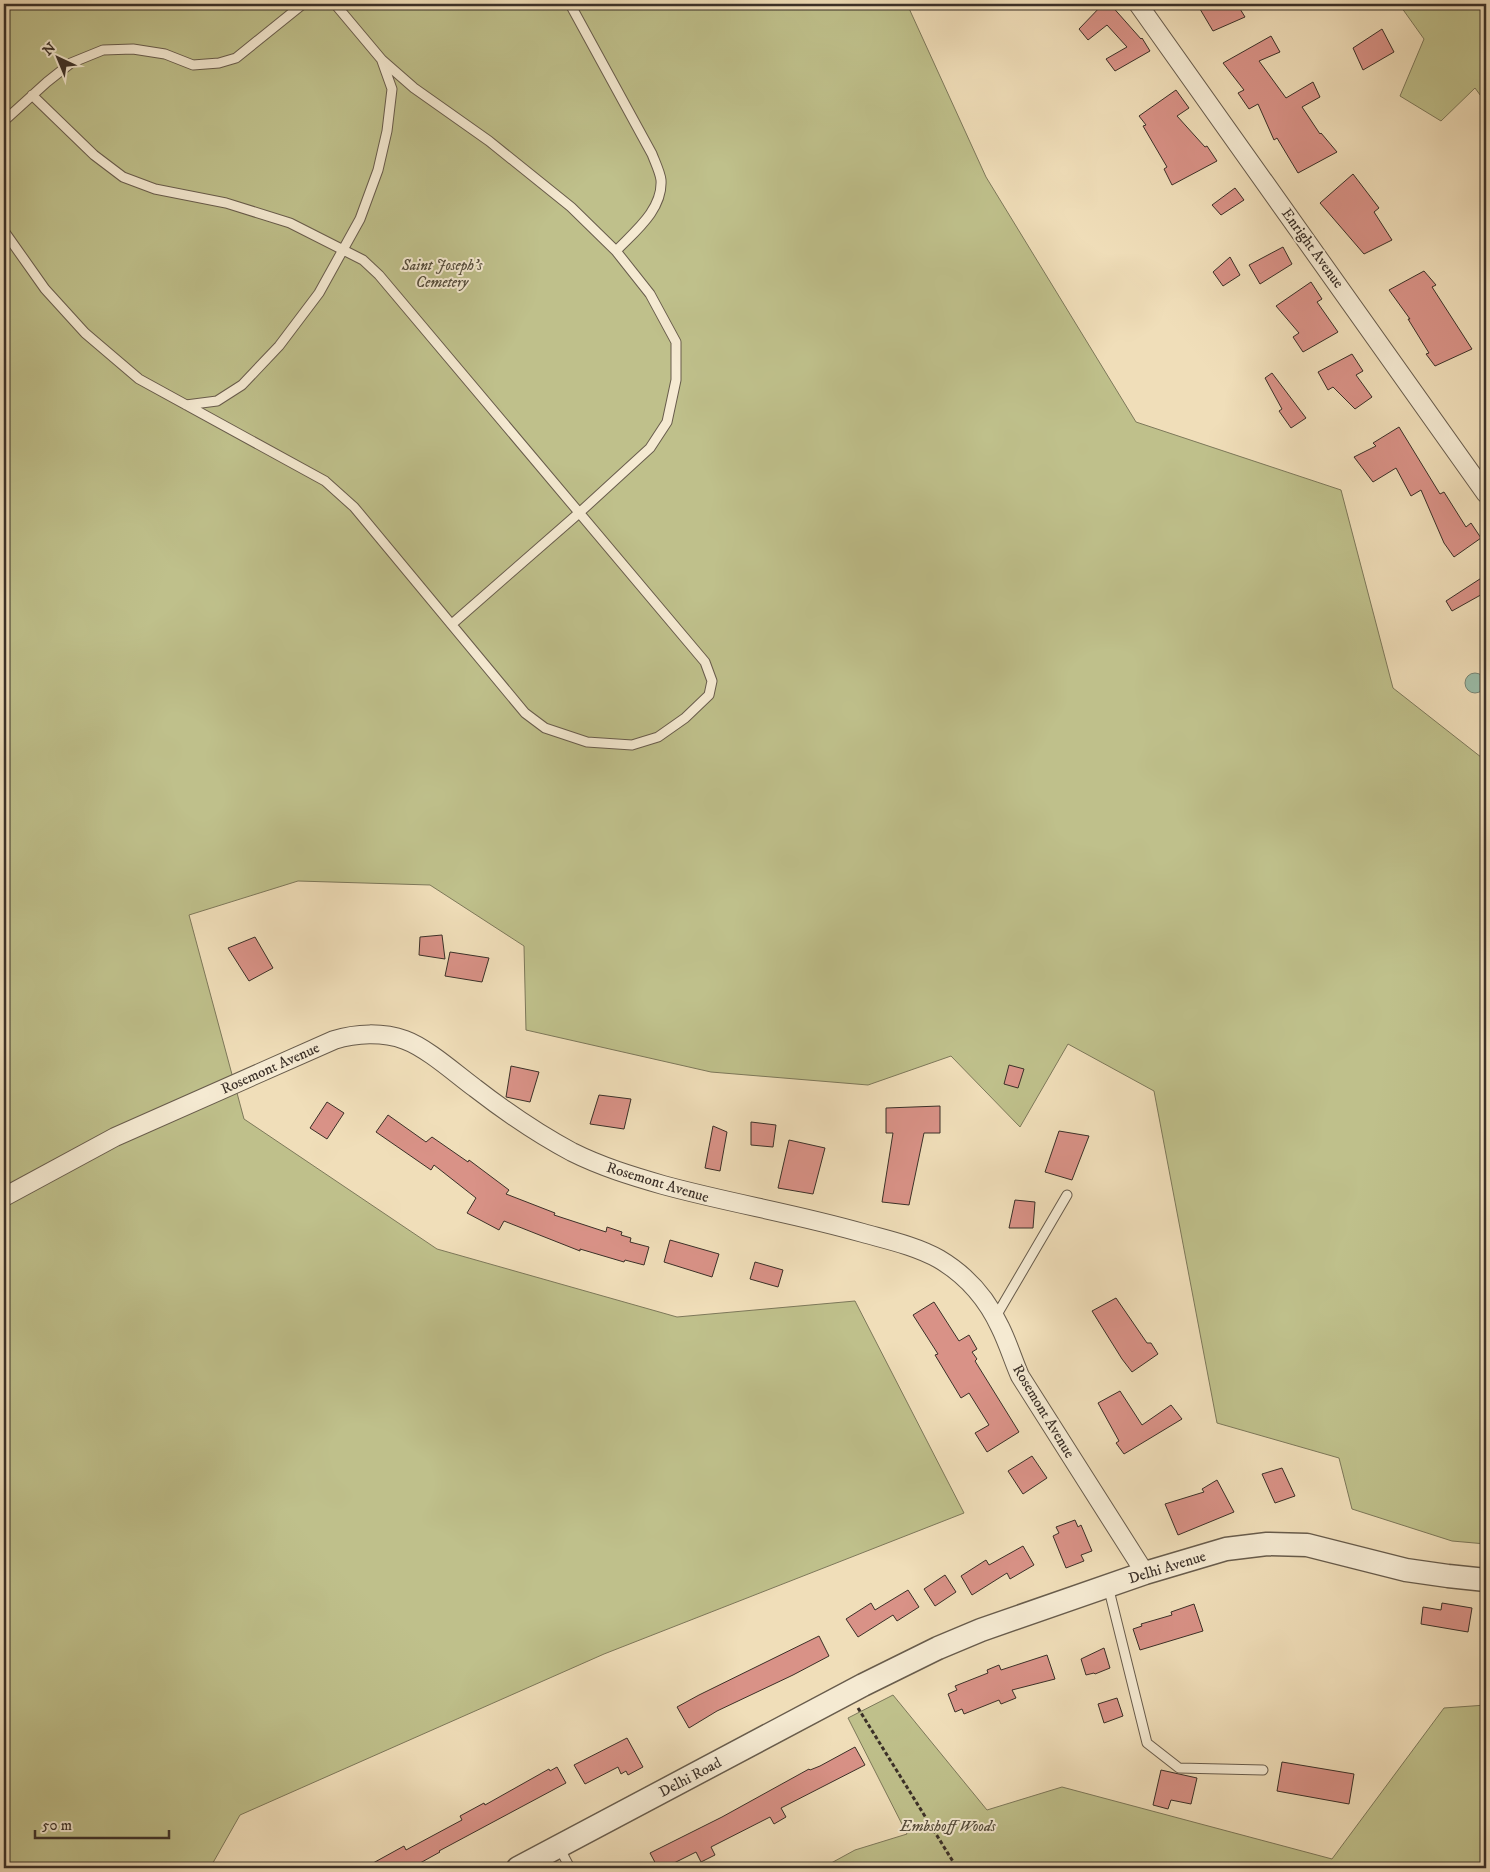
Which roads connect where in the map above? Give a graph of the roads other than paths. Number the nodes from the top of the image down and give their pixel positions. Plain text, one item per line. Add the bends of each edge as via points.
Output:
1 (303, 4) edge
2 (335, 4) edge
3 (570, 4) edge
4 (1138, 4) edge
5 (382, 60) junction
6 (32, 95) junction
7 (4, 120) edge
8 (4, 231) edge
9 (343, 249) junction
10 (616, 251) junction
11 (186, 405) junction
12 (1486, 494) edge
13 (579, 513) junction
14 (452, 624) junction
15 (1067, 1195) dead end
16 (4, 1197) edge
17 (995, 1318) junction
18 (1145, 1573) junction
19 (1486, 1580) edge
20 (1108, 1586) junction
21 (856, 1689) joint
22 (1263, 1770) dead end
23 (559, 1847) junction
24 (518, 1868) edge
25 (570, 1868) edge

1 - 6 lane via 236,58 220,63 193,64 164,54 133,49 103,50 71,64
2 - 5 lane
3 - 10 lane via 652,154 661,181 657,203 644,223
4 - 12 street, Enright Avenue
5 - 9 lane via 392,89 387,131 378,170 360,219
5 - 10 lane via 571,207
6 - 7 lane
6 - 9 lane via 94,155 123,177 156,189 226,203 281,220
8 - 11 lane via 45,289 85,333 139,379
9 - 11 lane via 319,293 279,346 242,384 216,401
9 - 13 lane via 363,260 379,275
10 - 13 lane via 650,294 676,342 676,380 667,422 650,448
11 - 14 lane via 325,481 354,507
13 - 14 lane
13 - 14 lane via 705,662 712,681 709,695 685,718 658,738 632,745 587,742 544,728 526,713
15 - 17 lane
16 - 17 street, Rosemont Avenue via 115,1137 334,1040 350,1035 378,1035 405,1040 435,1058 527,1126 611,1170 715,1199 833,1224 915,1248 960,1274 988,1305
17 - 18 street, Rosemont Avenue via 1020,1376
18 - 19 street, Delhi Avenue via 1226,1549 1267,1544 1306,1545 1406,1570
18 - 20 street, Delhi Avenue
20 - 21 street, Delhi Avenue via 981,1630
20 - 22 lane via 1147,1743 1179,1768
21 - 23 street, Delhi Road
23 - 24 street, Delhi Road
23 - 25 lane

